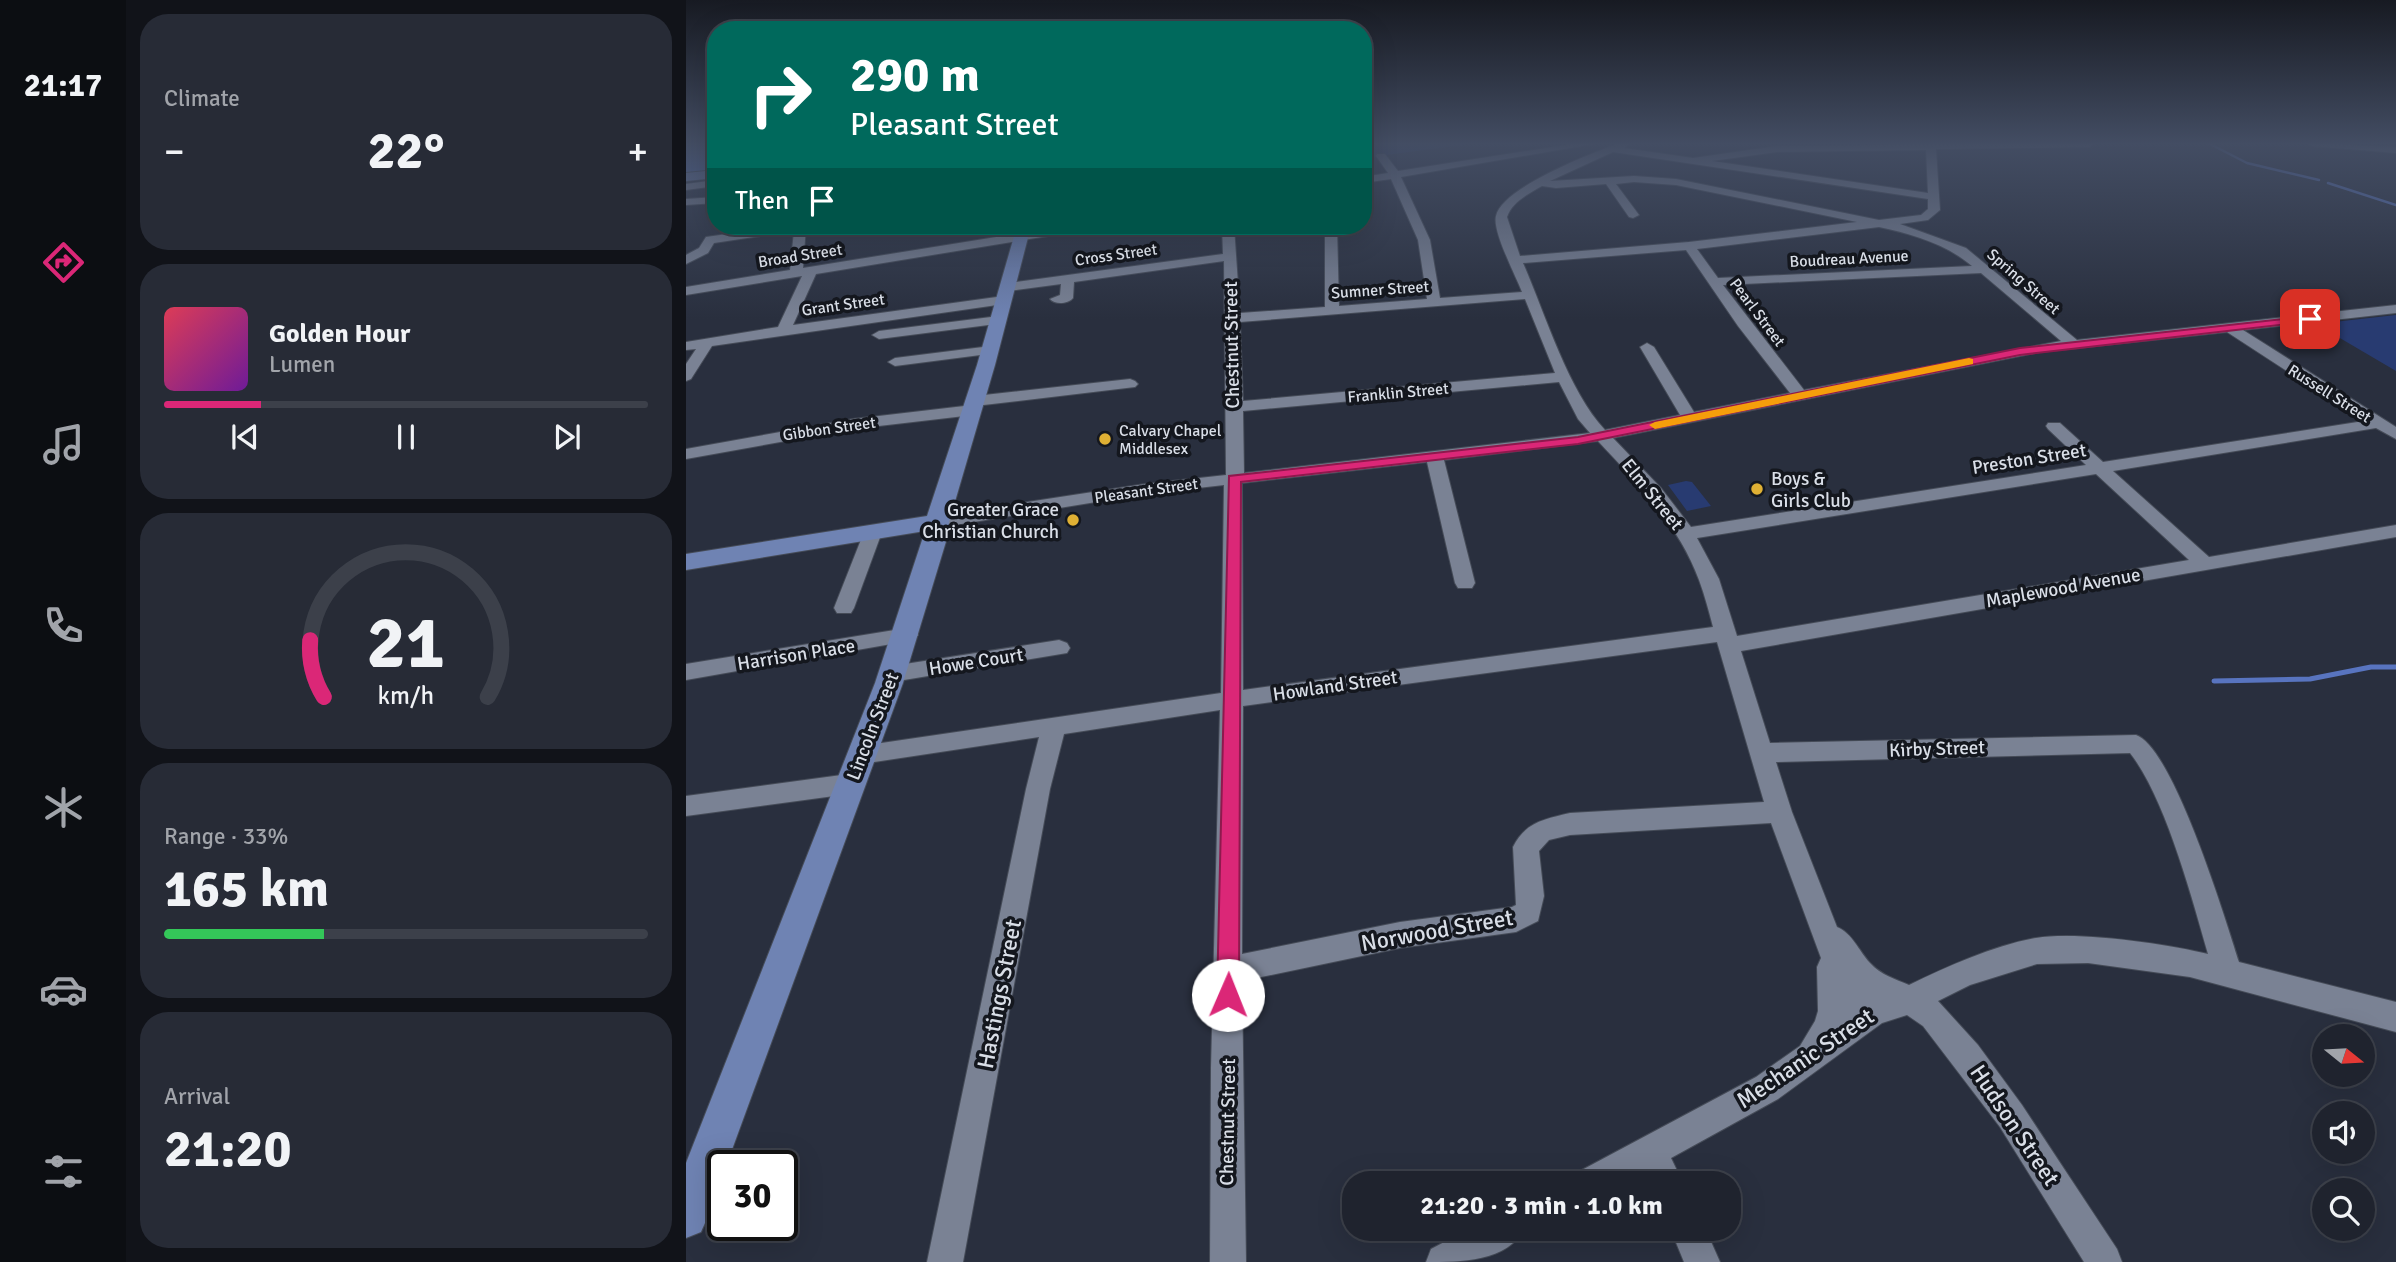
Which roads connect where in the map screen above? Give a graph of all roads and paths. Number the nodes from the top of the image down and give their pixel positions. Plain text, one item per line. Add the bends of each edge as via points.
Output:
1 (1407, 202) edge
2 (1515, 202) edge
3 (1624, 202) edge
4 (1775, 202) edge
5 (1935, 202) edge
6 (1633, 215) dead end
7 (1890, 225) junction
8 (742, 235) edge
9 (801, 235) edge
10 (1001, 235) edge
11 (1021, 235) edge
12 (1228, 235) edge
13 (1331, 235) edge
14 (1689, 246) junction
15 (1228, 257) junction
16 (688, 258) edge
17 (1515, 260) junction
18 (1986, 269) junction
19 (803, 272) junction
20 (1068, 279) junction
21 (1714, 282) junction
22 (686, 291) edge
23 (1006, 293) junction
24 (1529, 295) junction
25 (1057, 299) dead end
26 (1434, 302) junction
27 (2396, 309) edge
28 (1332, 310) junction
29 (1233, 318) junction
30 (999, 320) junction
31 (2229, 327) junction
32 (783, 330) junction
33 (879, 335) dead end
34 (707, 342) junction
35 (2073, 344) junction
36 (686, 346) edge
37 (1647, 347) dead end
38 (991, 350) junction
39 (895, 362) dead end
40 (686, 376) edge
41 (1564, 377) junction
42 (1130, 384) dead end
43 (1801, 397) junction
44 (974, 405) junction
45 (1233, 407) junction
46 (1690, 418) junction
47 (2379, 423) junction
48 (2054, 426) dead end
49 (2396, 434) edge
50 (1601, 436) junction
51 (686, 454) edge
52 (1434, 456) junction
53 (2100, 468) junction
54 (1234, 479) junction
55 (937, 522) junction
56 (2396, 531) edge
57 (873, 532) junction
58 (1686, 534) junction
59 (686, 562) edge
60 (2204, 563) junction
61 (1465, 583) dead end
62 (844, 608) dead end
63 (907, 635) junction
64 (1728, 639) junction
65 (1059, 648) dead end
66 (686, 672) edge
67 (892, 674) junction
68 (1233, 700) junction
69 (1054, 726) junction
70 (1762, 752) junction
71 (855, 770) junction
72 (686, 806) edge
73 (1779, 812) junction
74 (1825, 927) junction
75 (1229, 970) junction
76 (2228, 972) junction
77 (1910, 1000) junction
78 (1874, 1011) junction
79 (2396, 1017) edge
80 (1803, 1063) junction
81 (1651, 1151) junction
82 (1614, 1171) edge
83 (1660, 1171) edge
84 (686, 1217) edge
85 (1483, 1241) edge
86 (1693, 1241) edge
87 (945, 1262) edge
88 (1227, 1262) edge
89 (1444, 1262) edge
90 (1702, 1262) edge
91 (2104, 1262) edge

1 - 26 street via 1424,240
2 - 17 street, Elm Street via 1503,211 1503,229
3 - 6 street
4 - 7 street, Spring Street
5 - 7 street via 1930,216
7 - 14 street
7 - 18 street, Spring Street via 1945,243
8 - 16 street via 710,240 704,250
9 - 19 street
10 - 19 street, Broad Street
11 - 23 main road, Lincoln Street
12 - 15 street, Chestnut Street
13 - 28 street
14 - 17 street
14 - 21 street, Pearl Street
15 - 20 street, Cross Street
15 - 29 street, Chestnut Street
17 - 24 street, Elm Street
18 - 21 street, Boudreau Avenue
18 - 35 street, Spring Street
19 - 22 street, Broad Street
19 - 32 street
20 - 23 street, Cross Street
20 - 25 street via 1066,298
21 - 43 street, Pearl Street
23 - 30 main road, Lincoln Street
23 - 32 street, Grant Street
24 - 26 street, Sumner Street
24 - 41 street, Elm Street
26 - 28 street, Sumner Street
27 - 31 street, Pleasant Street
28 - 29 street, Sumner Street
29 - 45 street, Chestnut Street
30 - 33 street
30 - 38 main road, Lincoln Street
31 - 35 street, Pleasant Street
31 - 47 street, Russell Street
32 - 34 street, Grant Street
34 - 36 street, Grant Street
34 - 40 street
35 - 43 street, Pleasant Street
37 - 46 street
38 - 39 street
38 - 44 main road, Lincoln Street
41 - 45 street, Franklin Street
41 - 50 street, Elm Street via 1586,419
42 - 44 street, Gibbon Street
43 - 46 street, Pleasant Street
44 - 51 street, Gibbon Street
44 - 55 main road, Lincoln Street
45 - 54 street, Chestnut Street
46 - 50 street, Pleasant Street
47 - 49 street, Russell Street
47 - 53 street, Preston Street
48 - 53 street
50 - 52 street, Pleasant Street
50 - 58 street, Elm Street via 1655,492
52 - 54 street, Pleasant Street
52 - 61 street
53 - 58 street, Preston Street
53 - 60 street
54 - 55 street, Pleasant Street
54 - 68 street, Chestnut Street
55 - 57 main road, Pleasant Street
55 - 63 main road, Lincoln Street
56 - 60 street, Maplewood Avenue
57 - 59 main road, Pleasant Street
57 - 62 street
58 - 64 street, Elm Street via 1709,579
60 - 64 street, Maplewood Avenue
63 - 66 street, Harrison Place
63 - 67 main road, Lincoln Street
64 - 68 street, Howland Street
64 - 70 street, Elm Street
65 - 67 street, Howe Court
67 - 71 main road, Lincoln Street
68 - 69 street, Howland Street
68 - 75 street, Chestnut Street
69 - 71 street, Howland Street
69 - 87 street, Hastings Street
70 - 73 street, Elm Street
70 - 76 street, Kirby Street via 2136,744 2144,750 2198,880
71 - 72 street, Howland Street
71 - 84 main road, Lincoln Street
73 - 74 street, Elm Street
73 - 75 street, Norwood Street via 1570,824 1541,831 1526,847 1532,896 1528,912 1516,919 1400,936
74 - 77 street, Elm Street via 1872,984
74 - 78 street, Elm Street via 1847,984
74 - 80 street, Elm Street via 1835,1003 1824,1037
75 - 88 street, Chestnut Street
76 - 77 street, Mechanic Street via 2142,955 2037,951 1964,973
76 - 79 street, Mechanic Street
77 - 78 street, Mechanic Street
77 - 91 street, Hudson Street via 1934,1017 1968,1056
78 - 80 street, Mechanic Street
80 - 81 street, Mechanic Street via 1767,1088
81 - 82 street, Mechanic Street
81 - 83 street
85 - 89 street
86 - 90 street

